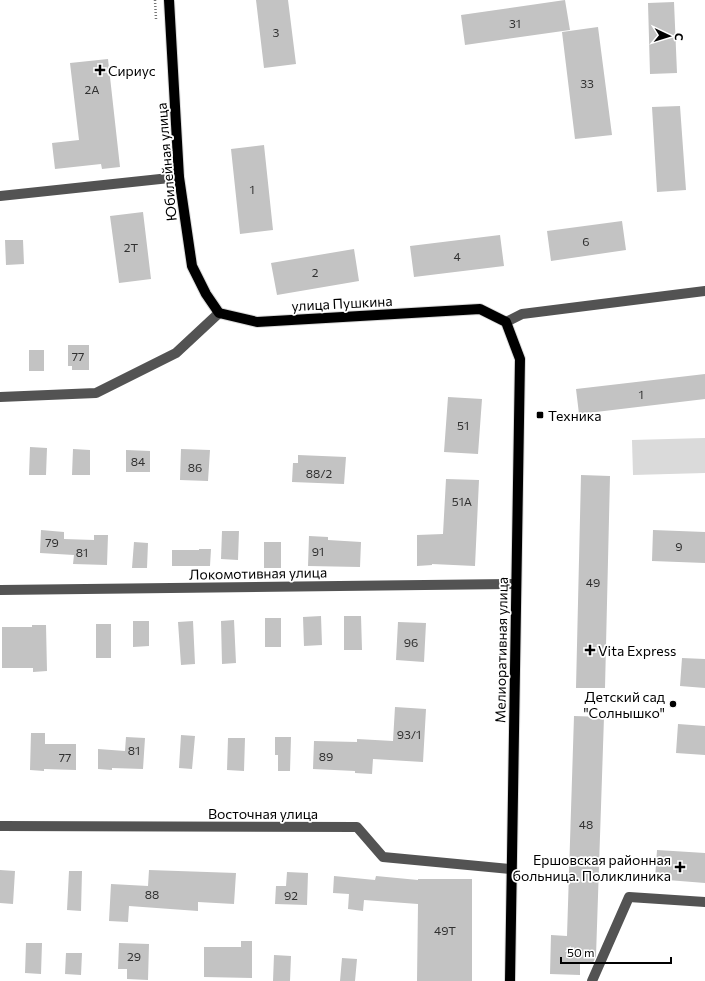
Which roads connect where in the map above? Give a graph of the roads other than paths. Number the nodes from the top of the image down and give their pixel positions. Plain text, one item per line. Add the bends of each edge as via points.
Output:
1 (169, 0) edge
2 (179, 177) junction
3 (0, 196) edge
4 (705, 291) edge
5 (220, 313) junction
6 (506, 322) junction
7 (0, 397) edge
8 (516, 584) junction
9 (0, 590) edge
10 (0, 826) edge
11 (511, 869) junction
12 (705, 902) edge
13 (510, 981) edge
14 (592, 981) edge

1 - 2 main road, Юбилейная улица
2 - 3 street
2 - 5 main road, Юбилейная улица via 192,266 206,294
4 - 6 street via 522,314
5 - 6 main road, улица Пушкина via 257,322 480,309
5 - 7 street via 176,353 96,393
6 - 8 main road, Мелиоративная улица via 520,359
8 - 9 street, Локомотивная улица
8 - 11 main road, Мелиоративная улица
10 - 11 street, Восточная улица via 357,827 383,858
11 - 13 main road, Мелиоративная улица
12 - 14 street via 629,897

